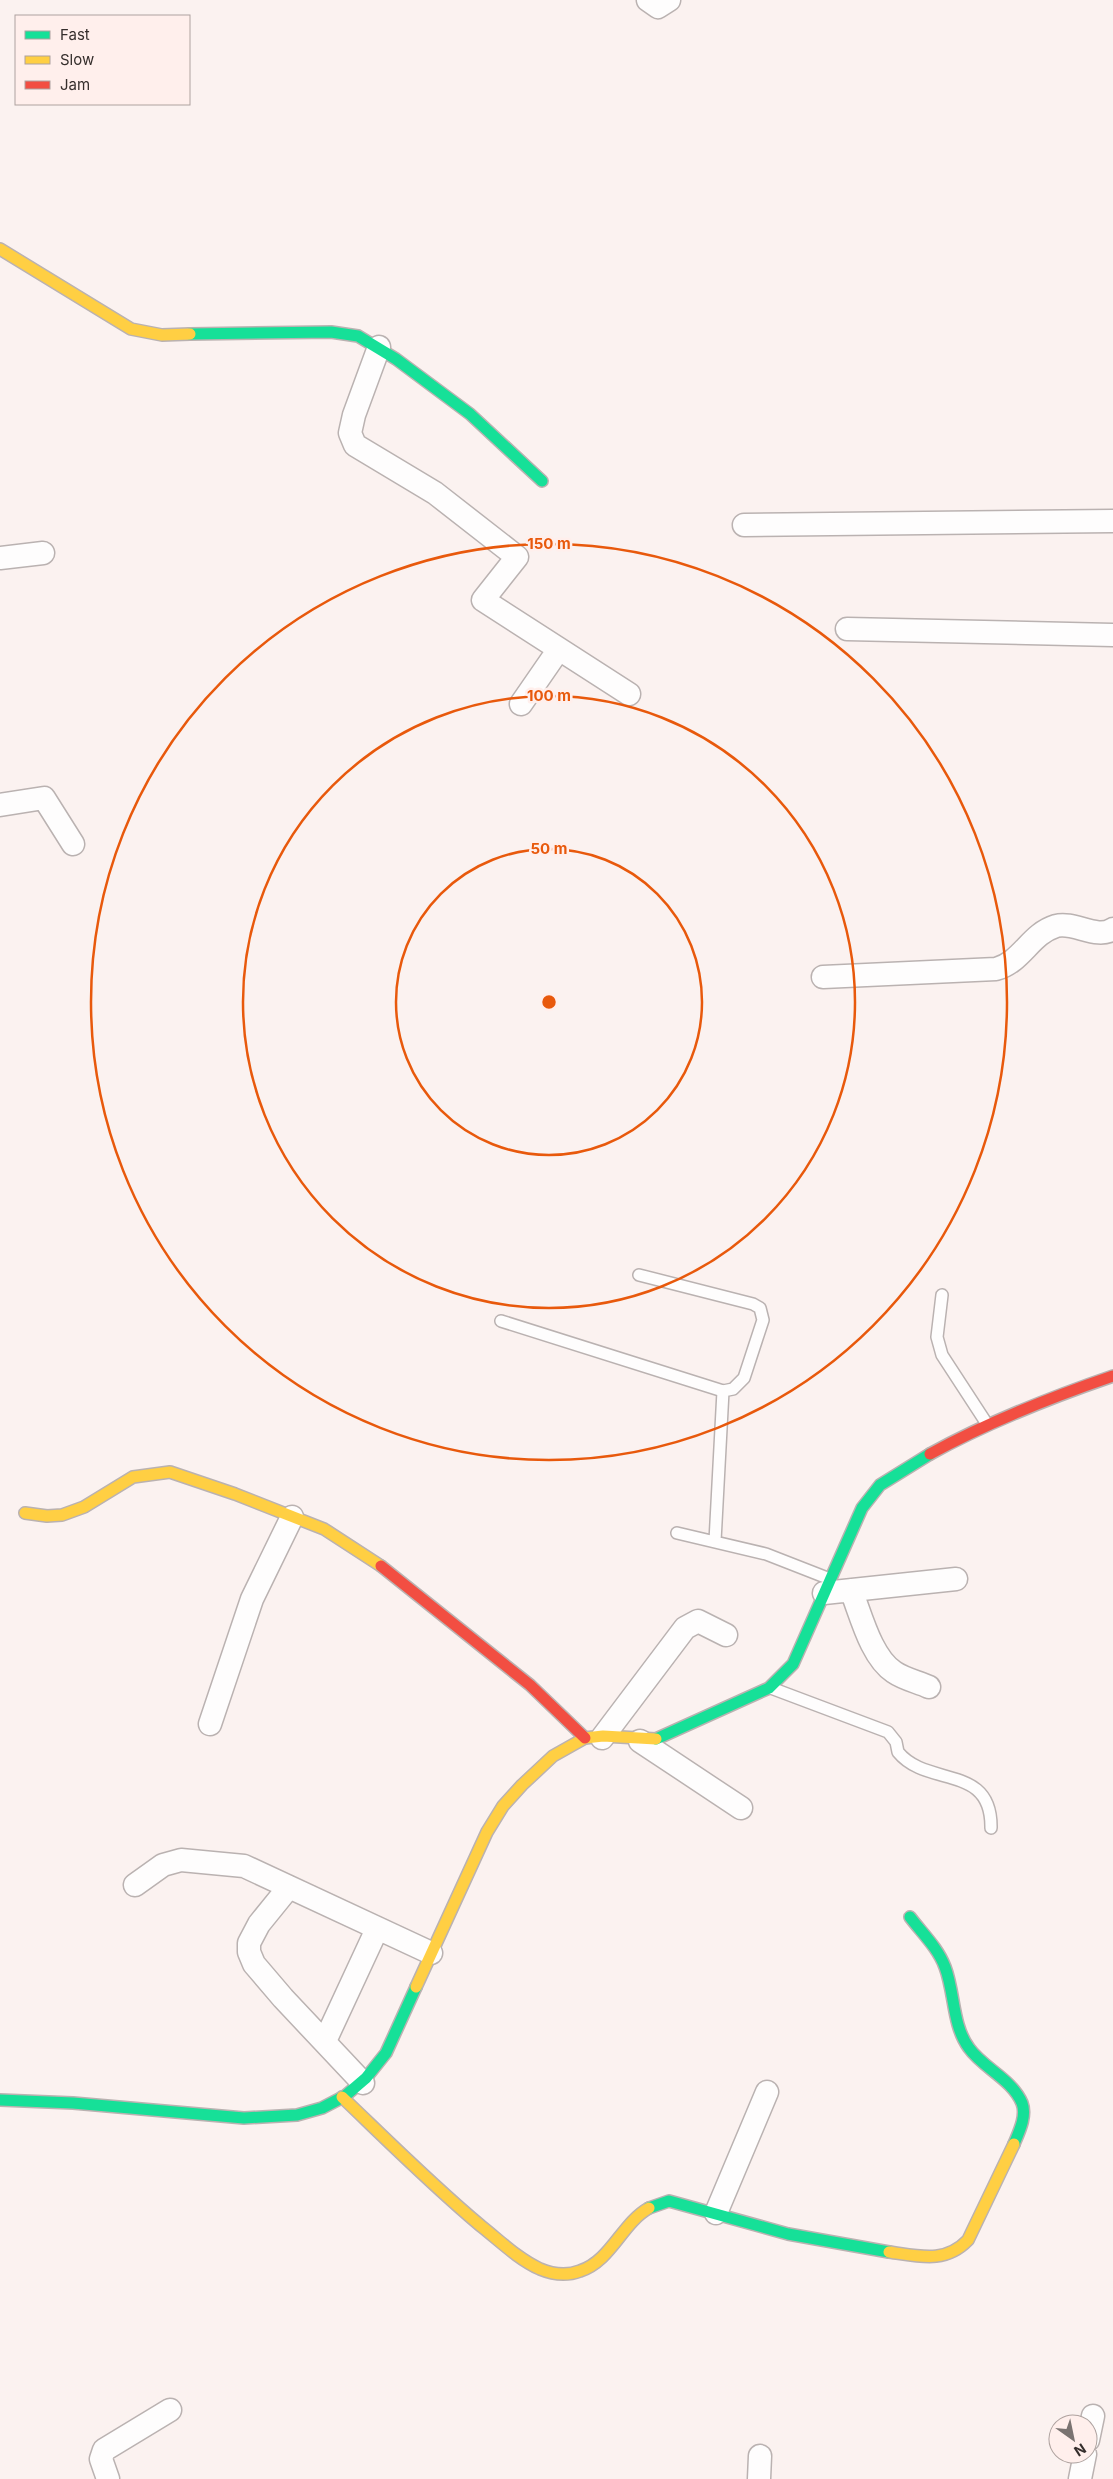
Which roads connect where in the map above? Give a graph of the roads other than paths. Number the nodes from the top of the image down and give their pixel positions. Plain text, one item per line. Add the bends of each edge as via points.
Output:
1 (648, 0) edge
2 (669, 0) edge
3 (0, 250) edge
4 (379, 347) junction
5 (542, 480) dead end
6 (1113, 522) edge
7 (744, 525) dead end
8 (43, 553) dead end
9 (0, 558) edge
10 (847, 630) dead end
11 (1113, 635) edge
12 (559, 649) junction
13 (629, 694) dead end
14 (521, 704) dead end
15 (0, 805) edge
16 (73, 844) dead end
17 (1113, 929) edge
18 (823, 978) dead end
19 (639, 1275) dead end
20 (942, 1295) dead end
21 (501, 1321) dead end
22 (1113, 1376) edge
23 (723, 1391) junction
24 (987, 1424) junction
25 (25, 1513) dead end
26 (292, 1517) junction
27 (677, 1533) dead end
28 (715, 1541) junction
29 (956, 1579) dead end
30 (827, 1586) junction
31 (851, 1590) junction
32 (726, 1635) dead end
33 (929, 1687) dead end
34 (769, 1688) junction
35 (210, 1724) dead end
36 (594, 1738) junction
37 (640, 1741) junction
38 (741, 1808) dead end
39 (991, 1828) dead end
40 (135, 1885) dead end
41 (289, 1888) junction
42 (910, 1917) dead end
43 (377, 1929) junction
44 (431, 1953) junction
45 (325, 2041) junction
46 (363, 2083) junction
47 (766, 2092) dead end
48 (342, 2098) junction
49 (0, 2100) edge
50 (716, 2213) junction
51 (170, 2410) dead end
52 (760, 2456) dead end
53 (1083, 2464) edge
54 (108, 2479) edge
55 (759, 2479) edge
56 (1080, 2479) edge

1 - 2 street via 658,7
3 - 4 street via 131,329 162,335 331,332 358,336
4 - 5 street via 470,414
4 - 12 street via 354,415 350,433 355,445 435,493 517,557 482,600
6 - 7 street
8 - 9 street
10 - 11 street
12 - 13 street
12 - 14 street
15 - 16 street via 44,798
17 - 18 street via 1107,933 1070,925 1056,926 1037,936 1010,964 996,969
19 - 23 lane via 760,1308 763,1320 744,1378 733,1389
20 - 24 lane via 937,1337 942,1355
21 - 23 lane
22 - 24 street
23 - 28 lane
24 - 30 street via 880,1485 862,1508
25 - 26 street via 62,1515 84,1507 133,1477 170,1472
26 - 35 street via 252,1599
26 - 36 street via 324,1529 383,1567
27 - 28 lane
28 - 30 lane via 766,1554
29 - 31 street
30 - 31 street
30 - 34 street via 792,1664
31 - 33 street via 874,1650 893,1672
32 - 36 street via 698,1621 685,1628
34 - 37 street via 679,1730 657,1739
34 - 39 lane via 888,1732 896,1742 898,1752 912,1764 977,1789 992,1810
36 - 37 street
36 - 44 street via 556,1754 505,1803 487,1832
37 - 38 street
40 - 41 street via 163,1865 181,1860 244,1866
41 - 43 street
41 - 45 street via 259,1924 249,1943 249,1952 254,1964 283,1998
42 - 50 street via 945,1967 961,2032 969,2047 1018,2097 1024,2113 1013,2146 968,2240 947,2257 932,2258 788,2234
43 - 44 street
43 - 45 street
44 - 46 street via 386,2053
45 - 46 street
46 - 48 street
47 - 50 street
48 - 49 street via 296,2117 252,2120 73,2103
48 - 50 street via 453,2203 502,2243 547,2272 574,2273 586,2269 644,2208 656,2203 681,2203
51 - 54 street via 104,2450 101,2459
52 - 55 street
53 - 56 street

